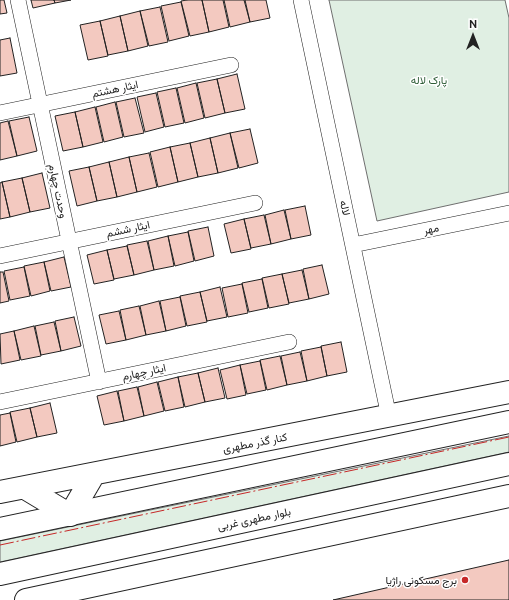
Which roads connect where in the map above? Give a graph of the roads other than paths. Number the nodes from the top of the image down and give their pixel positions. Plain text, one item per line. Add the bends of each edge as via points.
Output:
1 (18, 0) edge
2 (301, 0) edge
3 (231, 65) dead end
4 (40, 105) junction
5 (0, 113) edge
6 (255, 203) dead end
7 (509, 213) edge
8 (69, 242) junction
9 (353, 245) junction
10 (0, 256) edge
11 (289, 342) dead end
12 (98, 382) junction
13 (509, 392) edge
14 (0, 402) edge
15 (389, 417) junction
16 (509, 422) edge
17 (509, 464) edge
18 (94, 474) junction
19 (25, 488) junction
20 (0, 492) edge
21 (509, 496) edge
22 (70, 514) junction
23 (0, 529) edge
24 (0, 574) edge
25 (26, 600) edge

1 - 4 street, وحدت چهارم
2 - 9 street, لاله
3 - 4 street, ایثار هشتم
4 - 5 street, ایثار هشتم
4 - 8 street, وحدت چهارم
6 - 8 street, ایثار ششم
7 - 9 street, مهر
8 - 10 street, ایثار ششم
8 - 12 street, وحدت چهارم
9 - 15 street, لاله
11 - 12 street, ایثار چهارم
12 - 14 street, ایثار چهارم
13 - 15 street, کنار گذر مطهری
15 - 18 street, کنار گذر مطهری
16 - 22 street
17 - 24 street, بلوار مطهری غربی
18 - 19 street, کنار گذر مطهری
18 - 22 street
19 - 20 street, کنار گذر مطهری
19 - 22 street
21 - 25 street
22 - 23 street

